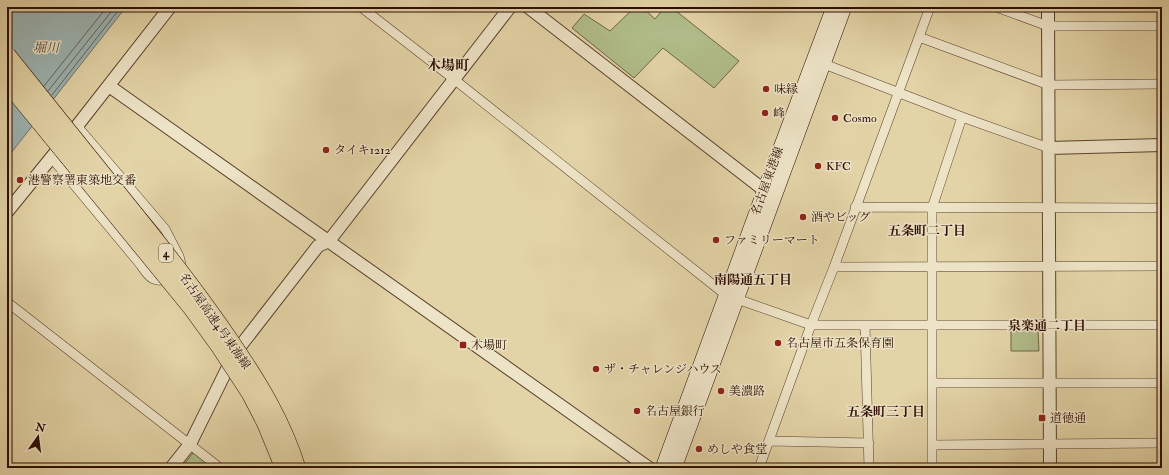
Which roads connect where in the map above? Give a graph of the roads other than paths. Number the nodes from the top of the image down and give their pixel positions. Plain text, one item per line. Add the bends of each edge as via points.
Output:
1 (170, 7) edge
2 (362, 7) edge
3 (510, 7) edge
4 (528, 7) edge
5 (833, 7) edge
6 (845, 7) edge
7 (930, 7) edge
8 (996, 7) edge
9 (1048, 7) edge
10 (1048, 26) junction
11 (1162, 26) edge
12 (919, 37) junction
13 (7, 55) edge
14 (824, 64) junction
15 (455, 80) junction
16 (7, 82) edge
17 (1162, 84) edge
18 (1049, 85) junction
19 (109, 86) junction
20 (898, 92) junction
21 (962, 117) junction
22 (77, 126) junction
23 (1162, 145) edge
24 (1049, 148) junction
25 (52, 157) junction
26 (770, 193) junction
27 (855, 207) junction
28 (1049, 207) junction
29 (932, 208) junction
30 (1162, 208) edge
31 (7, 212) edge
32 (133, 226) dead end
33 (329, 242) junction
34 (932, 266) junction
35 (1049, 266) junction
36 (1162, 266) edge
37 (834, 267) junction
38 (174, 275) junction
39 (732, 297) junction
40 (7, 302) edge
41 (811, 325) junction
42 (865, 325) junction
43 (932, 325) junction
44 (1049, 325) junction
45 (1162, 325) edge
46 (234, 356) junction
47 (932, 383) junction
48 (1049, 383) junction
49 (1162, 384) edge
50 (769, 441) junction
51 (869, 443) junction
52 (1050, 443) junction
53 (1162, 443) edge
54 (190, 444) junction
55 (932, 445) junction
56 (171, 468) edge
57 (220, 468) edge
58 (284, 468) edge
59 (297, 468) edge
60 (649, 468) edge
61 (662, 468) edge
62 (675, 468) edge
63 (759, 468) edge
64 (869, 468) edge
65 (932, 468) edge
66 (1050, 468) edge

1 - 19 street
2 - 15 street
3 - 15 street
4 - 26 street
5 - 26 main road, 名古屋東港線
6 - 14 main road, 名古屋東港線
7 - 12 street
8 - 10 street
9 - 10 street
10 - 11 street
10 - 18 street
12 - 18 street
12 - 20 street
13 - 59 highway, 名古屋高速4号東海線 / 4, bridge via 211,312 256,378 275,413
14 - 20 street
14 - 26 main road, 名古屋東港線
15 - 33 street
15 - 39 street
16 - 58 highway, 名古屋高速4号東海線 / 4, bridge via 191,307 220,347 250,393
17 - 18 street
18 - 24 street
19 - 22 street
19 - 33 street
20 - 21 street
20 - 27 street
21 - 24 street
21 - 29 street
22 - 25 street
22 - 38 street via 165,229 181,264
23 - 24 street
24 - 28 street
25 - 31 street
25 - 38 street via 150,278 161,281
26 - 39 main road, 名古屋東港線
27 - 29 street
27 - 37 street
28 - 29 street
28 - 30 street
28 - 35 street
29 - 34 street
32 - 38 street
33 - 46 street via 318,246
33 - 60 street
34 - 35 street
34 - 37 street
34 - 43 street
35 - 36 street
35 - 44 street
37 - 41 street
38 - 46 street via 206,311
39 - 41 street
39 - 61 main road, 名古屋東港線
39 - 62 main road, 名古屋東港線
40 - 54 street
41 - 42 street
41 - 50 street
42 - 43 street
42 - 51 street
43 - 44 street
43 - 47 street
44 - 45 street
44 - 48 street
46 - 54 street
47 - 48 street
47 - 55 street
48 - 49 street
48 - 52 street
50 - 51 street
50 - 63 street
51 - 64 street
52 - 53 street
52 - 55 street
52 - 66 street
54 - 56 street
54 - 57 street
55 - 65 street

